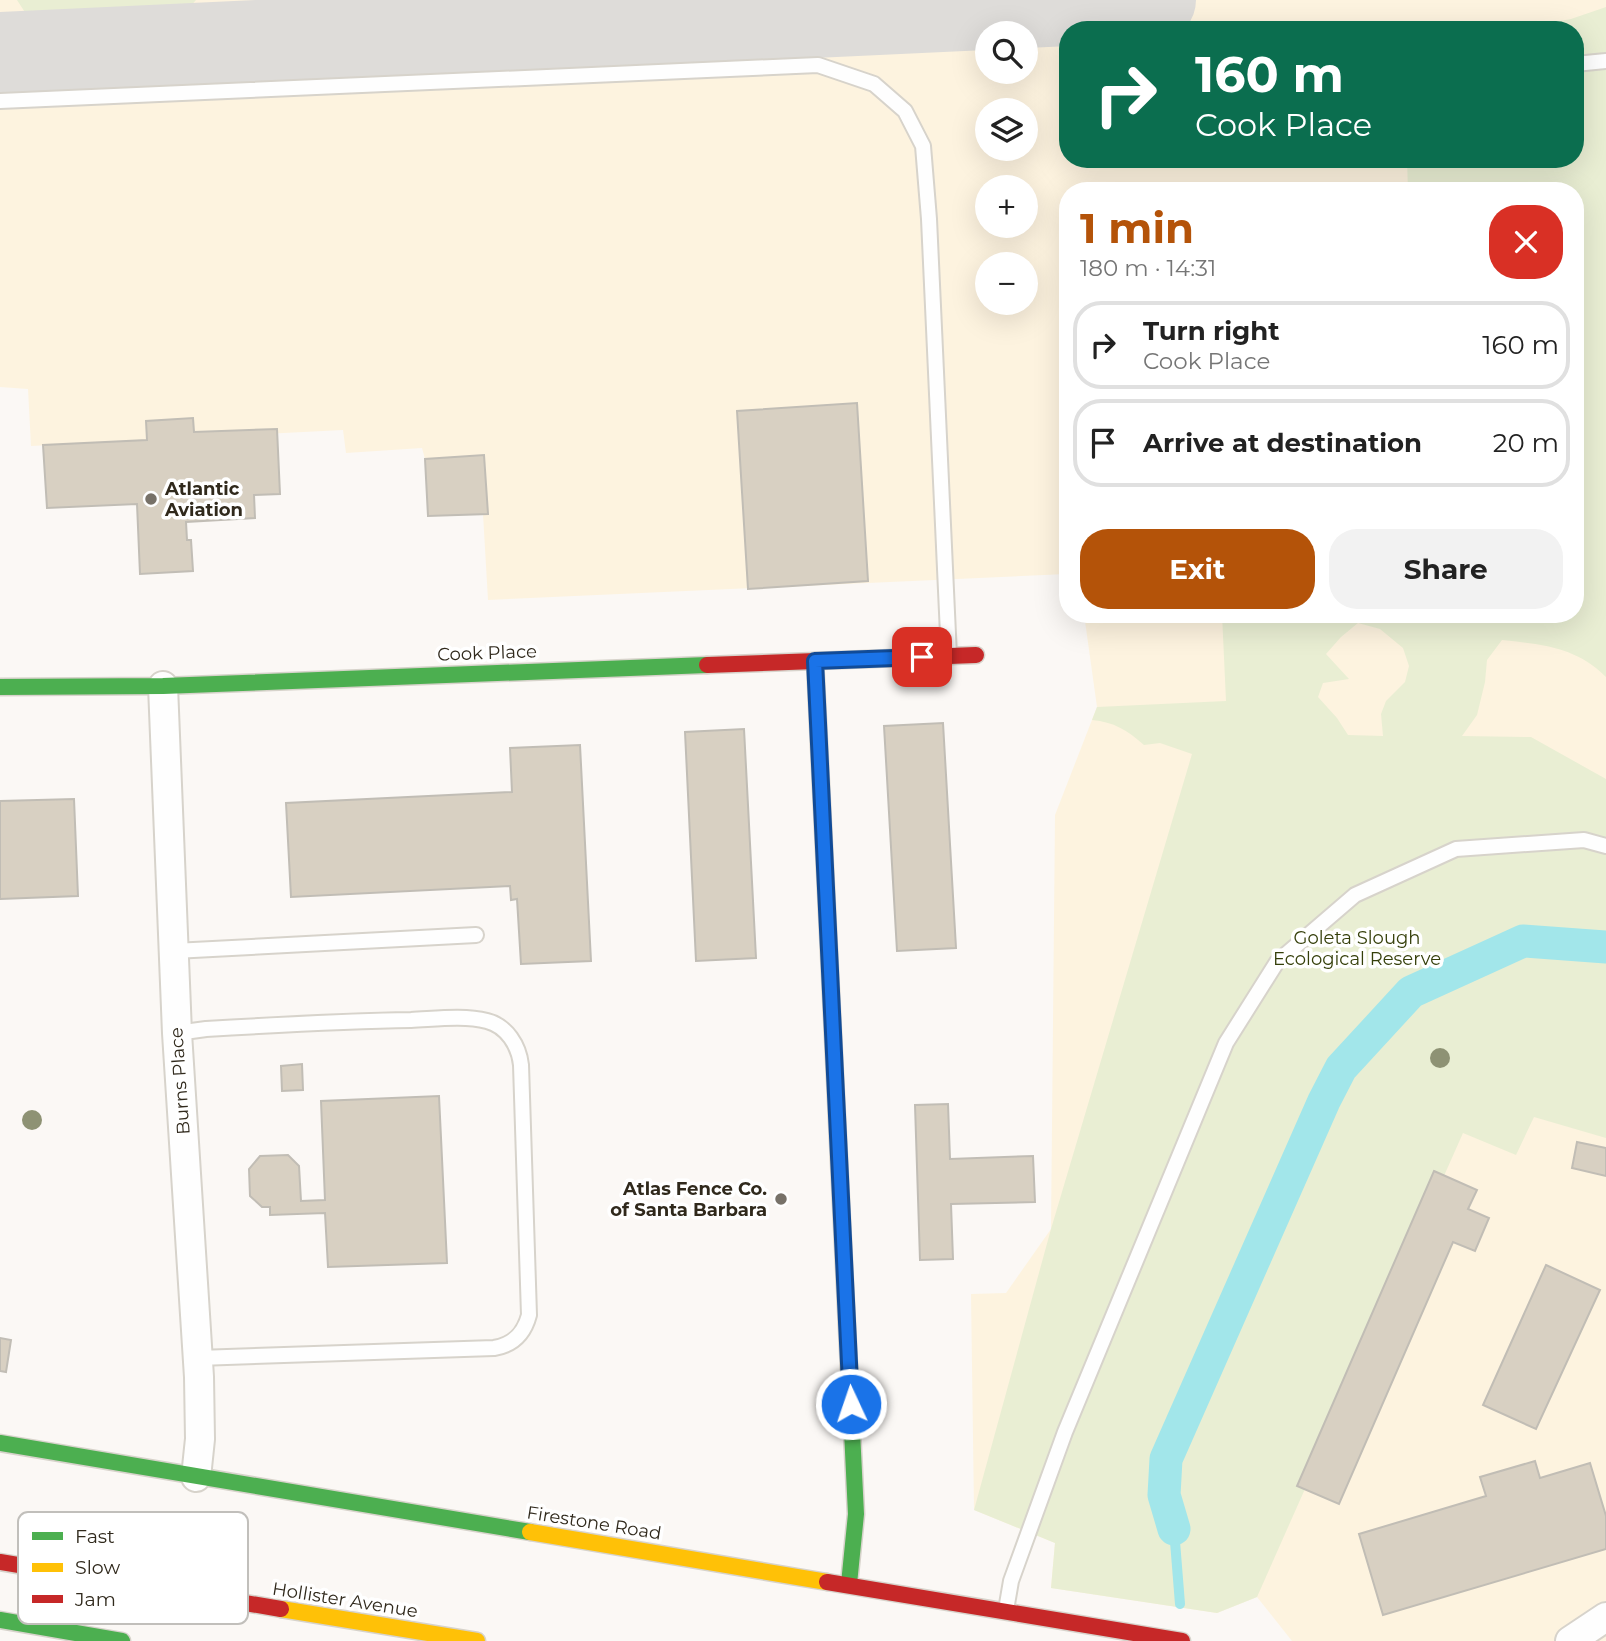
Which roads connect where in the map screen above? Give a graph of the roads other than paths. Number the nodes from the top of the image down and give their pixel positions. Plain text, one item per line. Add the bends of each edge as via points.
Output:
1 (1606, 61) edge
2 (1584, 63) edge
3 (0, 101) edge
4 (976, 655) dead end
5 (949, 656) junction
6 (815, 661) junction
7 (163, 686) junction
8 (0, 687) edge
9 (1606, 846) edge
10 (477, 935) dead end
11 (174, 951) junction
12 (177, 1033) junction
13 (198, 1358) junction
14 (0, 1443) edge
15 (196, 1477) junction
16 (0, 1562) edge
17 (18, 1565) edge
18 (849, 1584) junction
19 (248, 1603) edge
20 (1006, 1611) junction
21 (1606, 1617) edge
22 (0, 1620) edge
23 (18, 1623) edge
24 (23, 1624) edge
25 (122, 1641) edge
26 (477, 1641) edge
27 (1182, 1641) edge
28 (1570, 1641) edge

1 - 2 lane
3 - 5 lane via 818,65 874,84 905,111 923,146
4 - 5 street, Cook Place
5 - 6 street, Cook Place
6 - 7 street, Cook Place
6 - 18 street via 856,1514
7 - 8 street, Cook Place
7 - 11 street, Burns Place
9 - 20 lane via 1584,839 1456,849 1355,895 1277,962 1226,1043 1065,1432 1011,1581
10 - 11 lane
11 - 12 street, Burns Place
12 - 13 street, Burns Place
12 - 13 lane via 478,1019 508,1035 521,1065 529,1315 513,1342 494,1349
13 - 15 street, Burns Place
14 - 15 street, Firestone Road
15 - 18 street, Firestone Road
16 - 17 street, Hollister Avenue
18 - 20 street, Firestone Road
19 - 26 street, Hollister Avenue
20 - 27 street, Firestone Road
21 - 28 street
22 - 23 street
24 - 25 street

